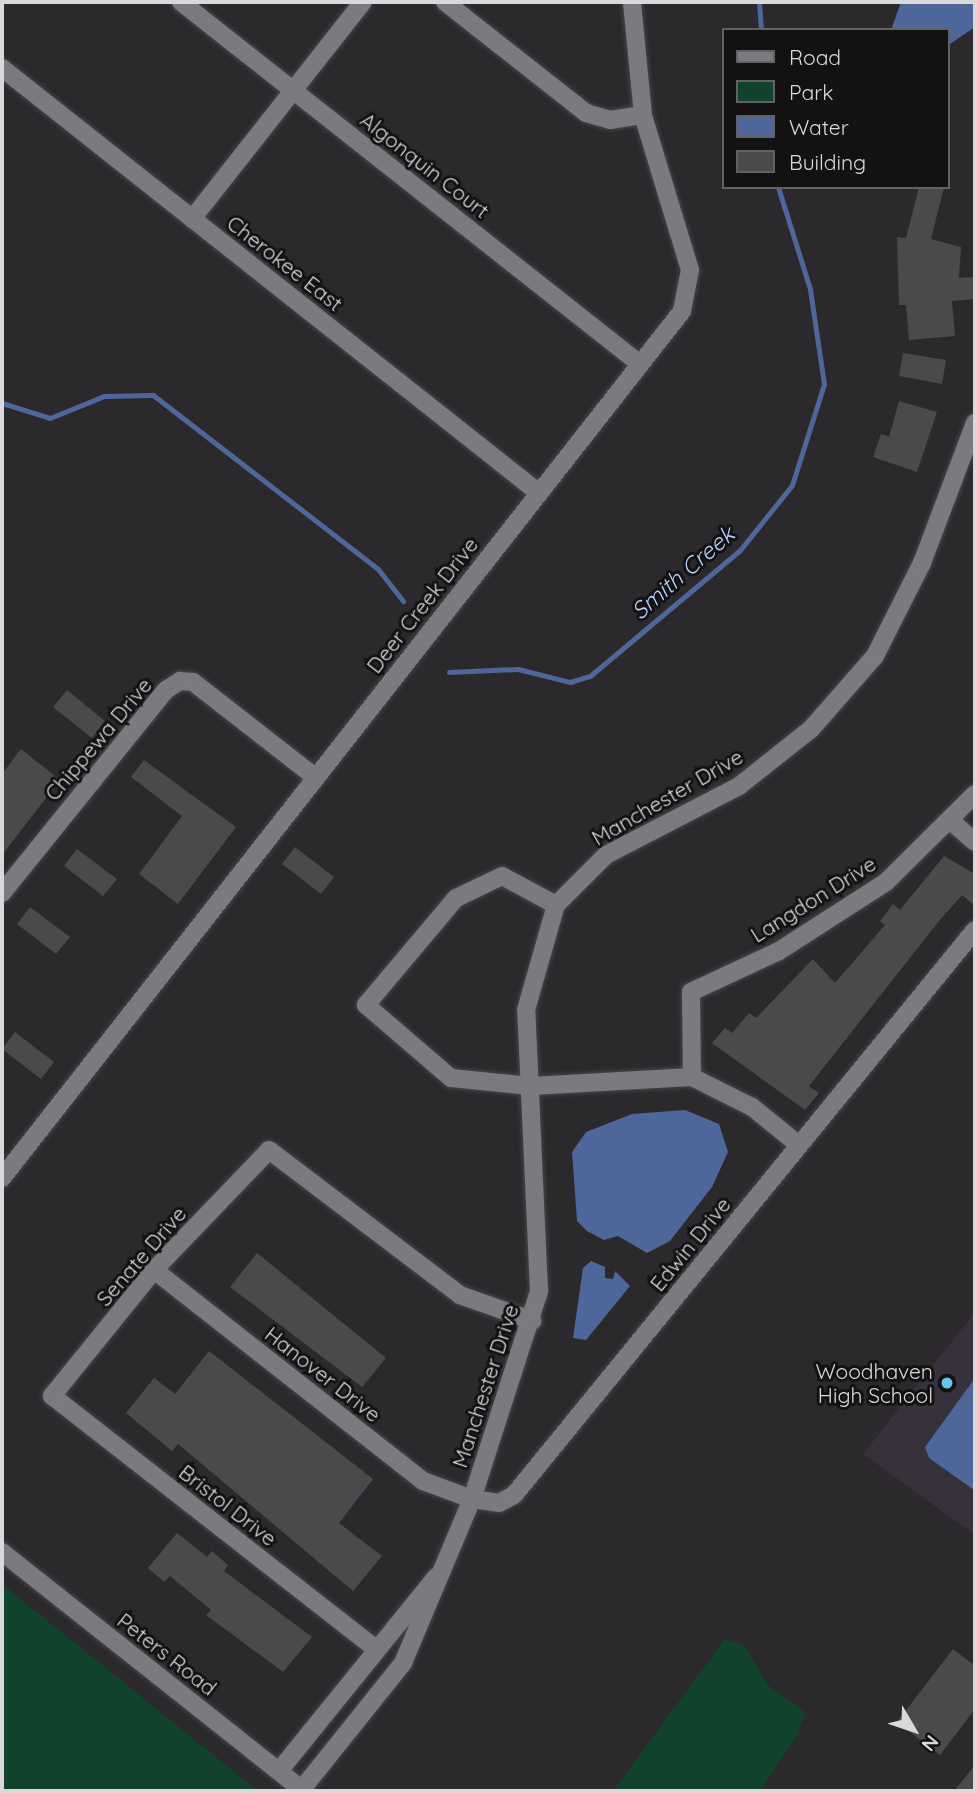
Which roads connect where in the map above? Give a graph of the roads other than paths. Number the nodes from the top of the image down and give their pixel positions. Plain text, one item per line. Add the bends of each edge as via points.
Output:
1 (181, 2) edge
2 (363, 2) edge
3 (445, 2) edge
4 (632, 2) edge
5 (2, 68) edge
6 (293, 90) junction
7 (643, 116) junction
8 (192, 219) junction
9 (640, 364) junction
10 (973, 435) edge
11 (539, 493) junction
12 (315, 777) junction
13 (975, 794) edge
14 (952, 822) junction
15 (975, 842) edge
16 (2, 893) edge
17 (556, 905) junction
18 (975, 930) edge
19 (692, 1077) junction
20 (530, 1086) junction
21 (799, 1145) junction
22 (2, 1178) edge
23 (154, 1270) junction
24 (533, 1321) junction
25 (52, 1396) joint
26 (471, 1499) junction
27 (2, 1552) edge
28 (445, 1566) junction
29 (376, 1649) junction
30 (279, 1771) junction
31 (303, 1790) edge

1 - 6 street, Algonquin Court
2 - 6 street
3 - 7 street via 586,113 610,120
4 - 7 street, Deer Creek Drive
5 - 8 street, Cherokee East
6 - 8 street
6 - 9 street, Algonquin Court
7 - 9 street, Deer Creek Drive via 691,282 682,311
8 - 11 street, Cherokee East
9 - 11 street, Deer Creek Drive
10 - 17 street, Manchester Drive via 922,563 875,656 811,729 739,786 606,855
11 - 12 street, Deer Creek Drive
12 - 16 street, Chippewa Drive via 193,682 180,681 166,690
12 - 22 street, Deer Creek Drive
13 - 14 street, Langdon Drive
14 - 15 street
14 - 19 street, Langdon Drive via 875,889 779,951 691,992
17 - 20 street, Manchester Drive via 533,966 526,1010
17 - 20 street via 502,876 456,898 366,1005 451,1078
18 - 21 street, Edwin Drive
19 - 20 street
19 - 21 street via 752,1107
20 - 24 street, Manchester Drive via 540,1263
21 - 26 street, Edwin Drive via 514,1495 499,1503
23 - 24 street, Senate Drive via 269,1150 460,1295
23 - 25 street, Senate Drive
23 - 26 street, Hanover Drive via 423,1481
24 - 26 street, Manchester Drive
25 - 29 street, Bristol Drive
26 - 28 street
27 - 30 street, Peters Road
28 - 29 street
28 - 31 street via 403,1663
29 - 30 street
30 - 31 street, Peters Road

